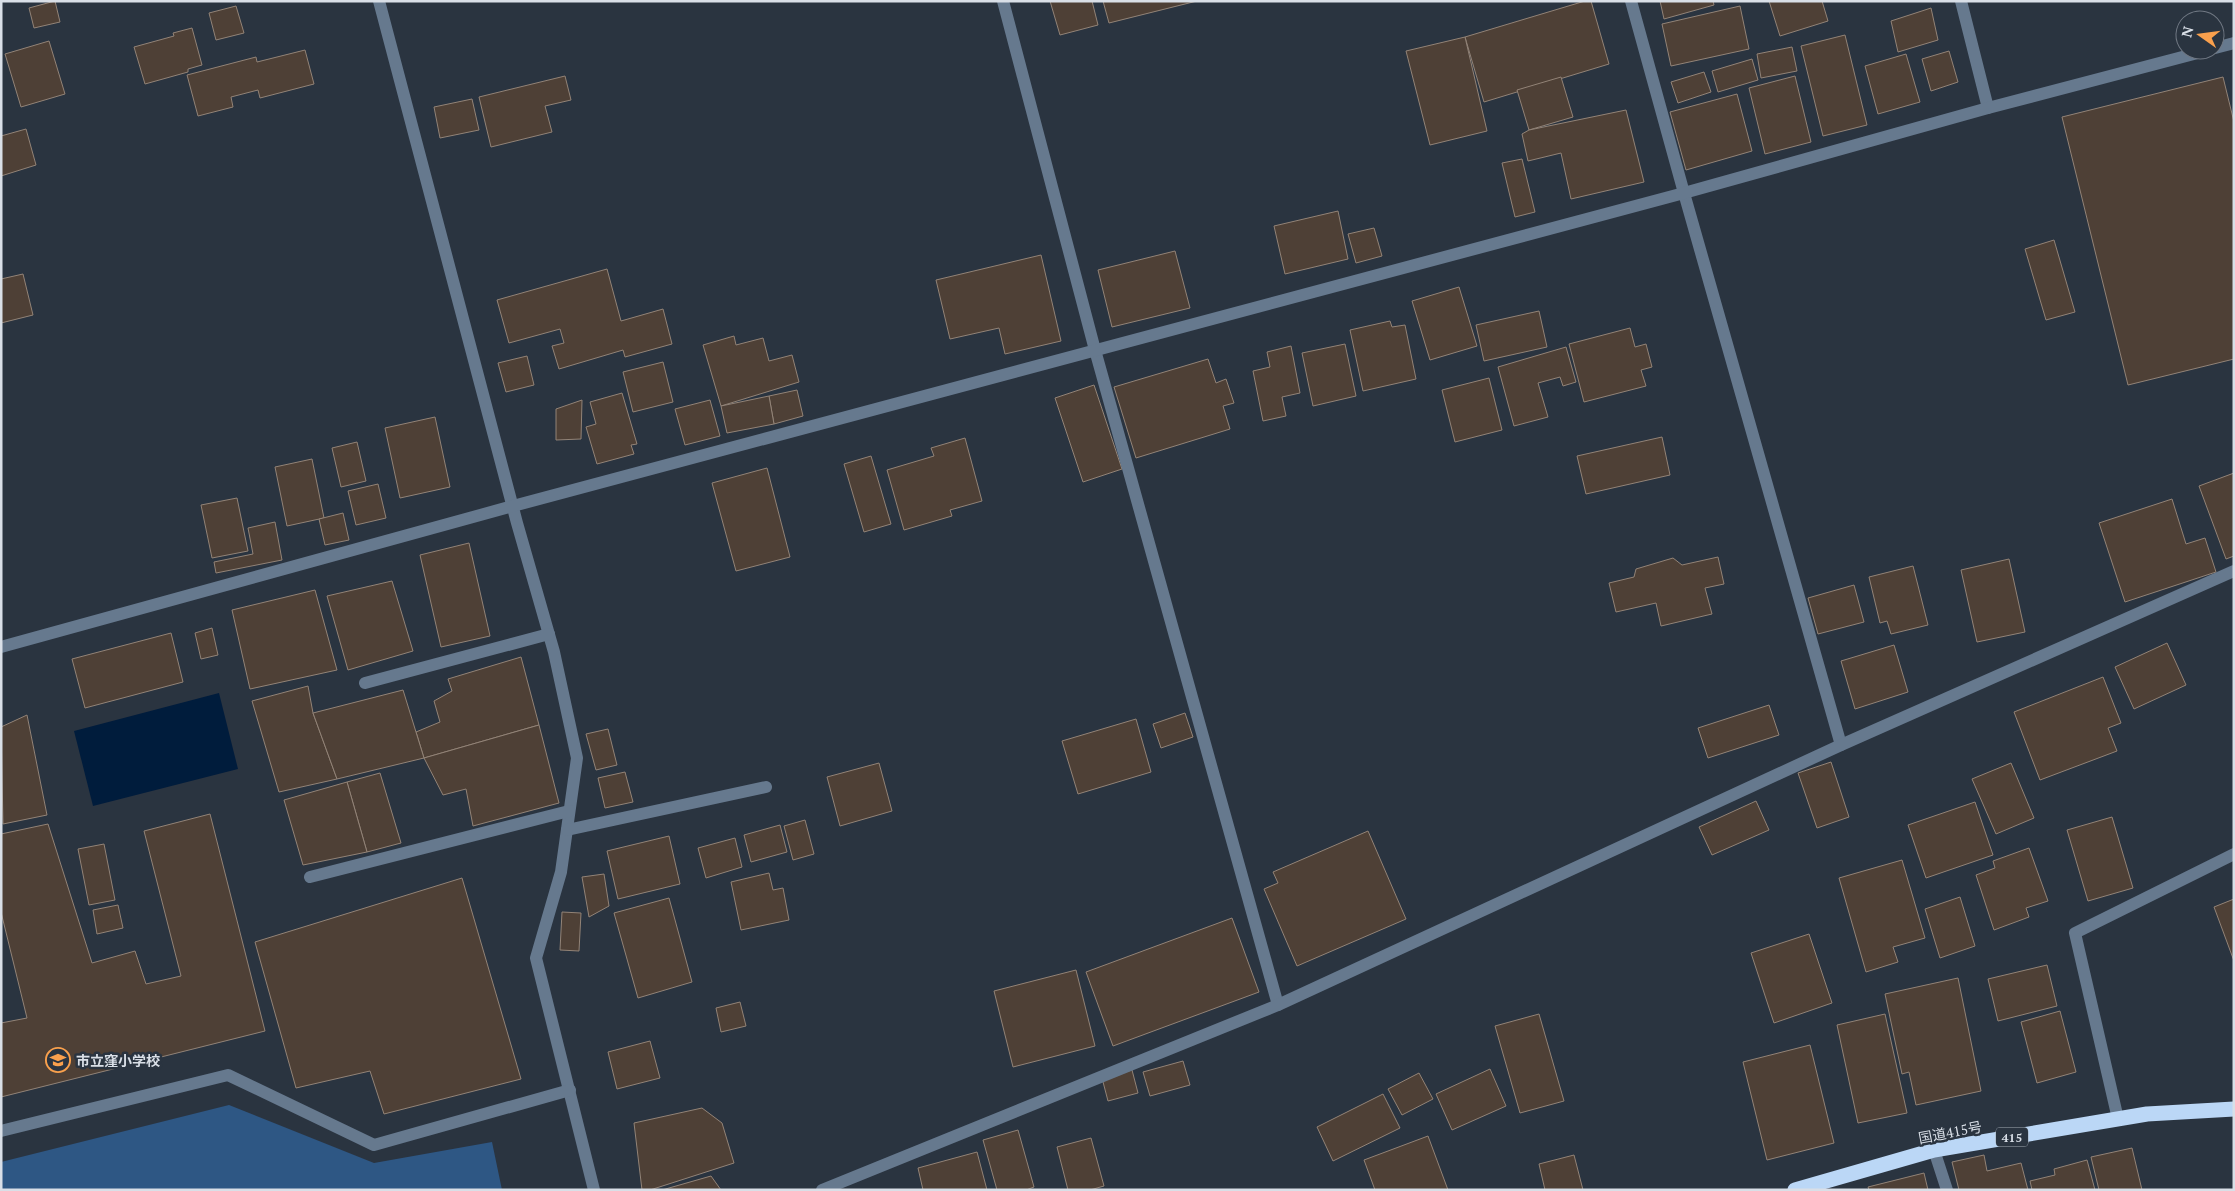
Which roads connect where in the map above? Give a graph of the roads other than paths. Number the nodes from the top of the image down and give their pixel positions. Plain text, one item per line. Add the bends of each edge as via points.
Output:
1 (379, 1) edge
2 (1003, 1) edge
3 (1631, 1) edge
4 (1961, 1) edge
5 (2175, 59) edge
6 (1988, 108) junction
7 (1684, 194) junction
8 (1095, 350) junction
9 (513, 506) junction
10 (2234, 571) edge
11 (549, 634) junction
12 (1, 647) edge
13 (365, 683) dead end
14 (1841, 745) junction
15 (766, 787) dead end
16 (569, 811) junction
17 (567, 830) junction
18 (2234, 854) edge
19 (310, 876) dead end
20 (1278, 1004) junction
21 (570, 1090) junction
22 (2234, 1109) edge
23 (2118, 1119) junction
24 (1, 1131) edge
25 (1934, 1150) junction
26 (594, 1190) edge
27 (822, 1190) edge
28 (1795, 1190) edge
29 (1947, 1190) edge

1 - 9 street
2 - 8 street
3 - 7 street
4 - 6 street
5 - 6 street
6 - 7 street
7 - 8 street
7 - 14 street
8 - 9 street
8 - 20 street
9 - 11 street
9 - 12 street
10 - 14 street
11 - 13 street
11 - 16 street via 577,758
14 - 20 street
15 - 17 street
16 - 17 street
16 - 19 street
17 - 21 street via 561,872 536,958
18 - 23 street via 2075,933
20 - 27 street
21 - 24 street via 374,1145 228,1075
21 - 26 street
22 - 23 highway, 国道415号 / 415
23 - 25 highway, 国道415号 / 415
25 - 28 highway, 国道415号 / 415
25 - 29 street

